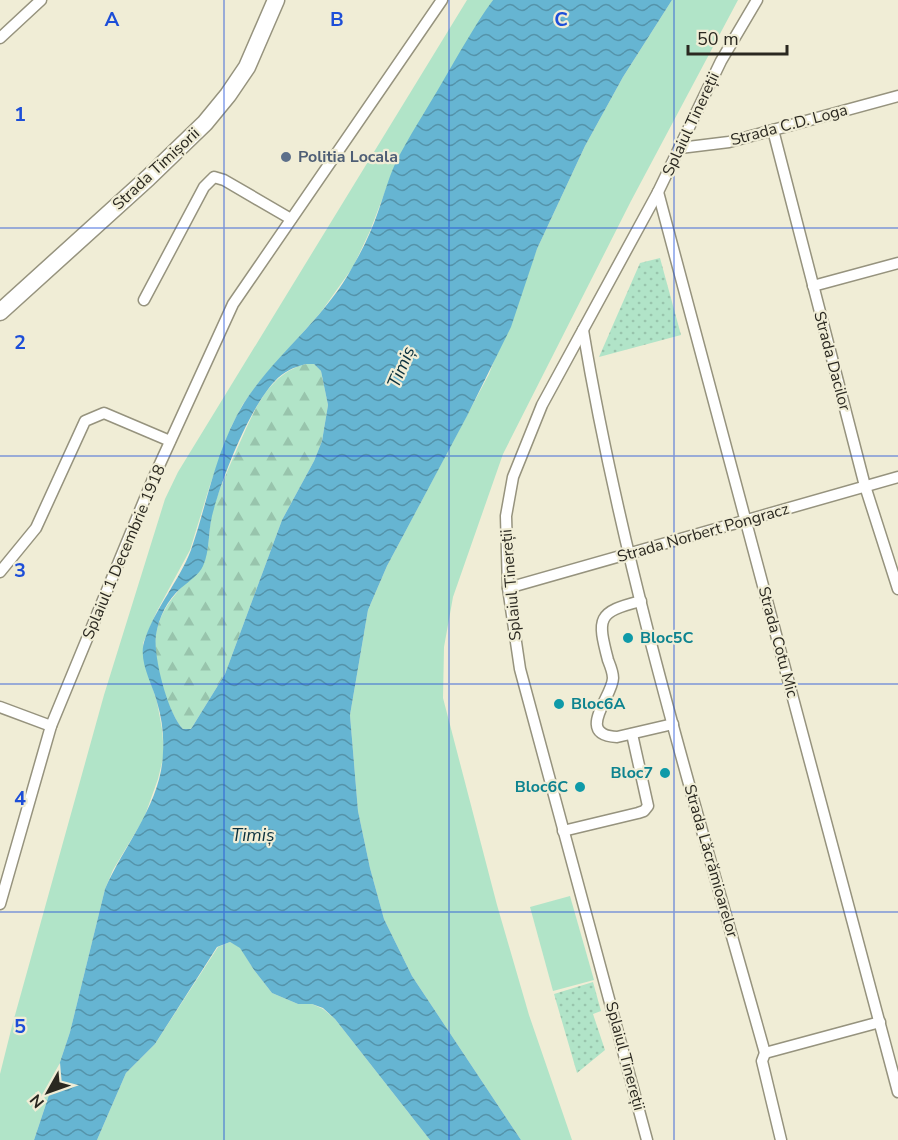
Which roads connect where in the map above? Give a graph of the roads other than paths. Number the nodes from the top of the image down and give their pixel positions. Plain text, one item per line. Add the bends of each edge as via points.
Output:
1 (41, 0) edge
2 (276, 0) edge
3 (442, 0) edge
4 (757, 0) edge
5 (0, 38) edge
6 (898, 96) edge
7 (772, 130) junction
8 (680, 148) junction
9 (658, 192) junction
10 (291, 219) junction
11 (898, 263) edge
12 (813, 286) junction
13 (144, 300) dead end
14 (0, 312) edge
15 (583, 330) junction
16 (170, 441) junction
17 (898, 477) edge
18 (865, 486) junction
19 (746, 521) junction
20 (629, 554) junction
21 (0, 572) edge
22 (508, 588) junction
23 (898, 589) edge
24 (641, 601) junction
25 (0, 707) edge
26 (673, 724) junction
27 (51, 726) junction
28 (632, 734) junction
29 (563, 831) junction
30 (0, 904) edge
31 (879, 1022) junction
32 (765, 1053) junction
33 (898, 1092) edge
34 (647, 1140) edge
35 (781, 1140) edge

1 - 5 street
2 - 14 main road, Strada Timișorii via 247,67 205,123
3 - 10 street, Splaiul 1 Decembrie 1918
4 - 8 street, Splaiul Tinereții via 721,61
6 - 7 street, Strada C.D. Loga
7 - 8 street, Strada C.D. Loga via 729,142
7 - 12 street, Strada Dacilor
8 - 9 street, Splaiul Tinereții
9 - 15 street, Splaiul Tinereții
9 - 19 street, Strada Cotu Mic
10 - 13 street via 214,177 204,187
10 - 16 street, Splaiul 1 Decembrie 1918 via 233,304
11 - 12 street
12 - 18 street, Strada Dacilor
15 - 20 street, Strada Lăcrămioarelor
15 - 22 street, Splaiul Tinereții via 542,405 513,477 506,516
16 - 21 street via 104,413 85,421 36,528
16 - 27 street, Splaiul 1 Decembrie 1918
17 - 18 street, Strada Norbert Pongracz
18 - 19 street, Strada Norbert Pongracz
18 - 23 street, Strada Dacilor
19 - 20 street, Strada Norbert Pongracz
19 - 31 street, Strada Cotu Mic
20 - 22 street, Strada Norbert Pongracz
20 - 24 street, Strada Lăcrămioarelor
22 - 29 street, Splaiul Tinereții via 519,669
24 - 26 street, Strada Lăcrămioarelor
24 - 28 street via 607,613 601,634 613,677 598,709 600,731 608,737
25 - 27 street
26 - 28 street
26 - 32 street, Strada Lăcrămioarelor
27 - 30 street, Splaiul 1 Decembrie 1918
28 - 29 street via 648,806 644,811
29 - 34 street, Splaiul Tinereții
31 - 32 street
31 - 33 street, Strada Cotu Mic
32 - 35 street, Strada Lăcrămioarelor via 762,1061

